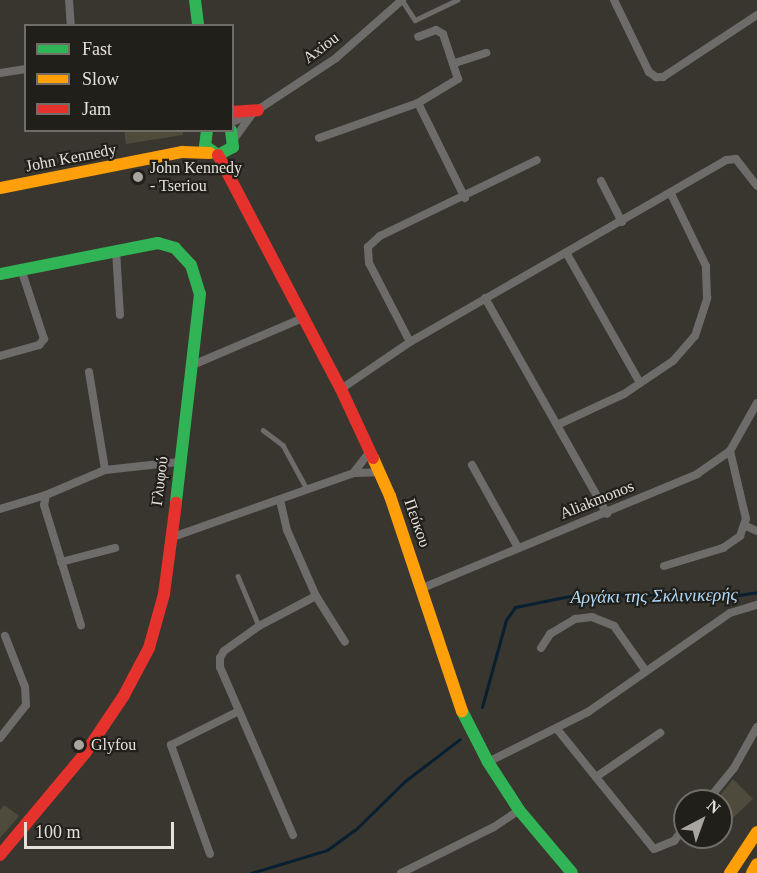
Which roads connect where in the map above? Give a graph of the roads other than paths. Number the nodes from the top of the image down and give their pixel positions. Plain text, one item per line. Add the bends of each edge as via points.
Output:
1 (69, 0) edge
2 (195, 0) edge
3 (402, 0) edge
4 (457, 0) edge
5 (614, 0) edge
6 (757, 15) edge
7 (70, 24) edge
8 (198, 24) edge
9 (418, 37) dead end
10 (486, 53) dead end
11 (455, 63) junction
12 (24, 69) edge
13 (0, 73) edge
14 (418, 103) junction
15 (255, 111) junction
16 (234, 112) edge
17 (234, 121) edge
18 (206, 135) edge
19 (319, 138) dead end
20 (232, 139) edge
21 (182, 152) junction
22 (214, 154) junction
23 (537, 160) dead end
24 (232, 177) junction
25 (601, 181) dead end
26 (757, 186) edge
27 (0, 188) edge
28 (671, 194) junction
29 (465, 198) junction
30 (621, 222) junction
31 (116, 249) junction
32 (567, 254) junction
33 (21, 269) junction
34 (0, 274) edge
35 (485, 298) junction
36 (120, 315) dead end
37 (303, 318) junction
38 (410, 342) junction
39 (0, 356) edge
40 (195, 364) junction
41 (89, 372) dead end
42 (640, 383) junction
43 (340, 389) junction
44 (757, 403) edge
45 (557, 425) junction
46 (263, 430) dead end
47 (730, 451) junction
48 (369, 453) junction
49 (179, 462) junction
50 (472, 465) dead end
51 (105, 470) junction
52 (354, 472) junction
53 (379, 472) junction
54 (307, 490) junction
55 (46, 495) junction
56 (280, 500) junction
57 (0, 509) edge
58 (607, 514) junction
59 (744, 525) junction
60 (757, 531) edge
61 (170, 538) junction
62 (517, 546) junction
63 (115, 548) dead end
64 (61, 562) junction
65 (664, 566) dead end
66 (238, 576) dead end
67 (420, 589) junction
68 (316, 596) junction
69 (757, 605) edge
70 (81, 625) dead end
71 (259, 626) junction
72 (5, 636) dead end
73 (345, 642) dead end
74 (541, 648) dead end
75 (645, 670) junction
76 (239, 711) junction
77 (757, 727) edge
78 (557, 729) junction
79 (660, 733) dead end
80 (0, 738) edge
81 (488, 762) junction
82 (596, 777) junction
83 (716, 789) edge
84 (519, 810) junction
85 (757, 832) edge
86 (292, 835) dead end
87 (673, 841) edge
88 (210, 854) dead end
89 (0, 855) edge
90 (757, 864) edge
91 (400, 873) edge
92 (572, 873) edge
93 (730, 873) edge
94 (752, 873) edge

1 - 7 street
2 - 8 street
3 - 4 lane via 416,20
3 - 15 street, Axiou via 336,58
5 - 6 street via 649,72 656,78
9 - 11 street via 440,31
10 - 11 street
11 - 14 street via 458,79
12 - 13 street
14 - 19 street
14 - 29 street
15 - 16 street
15 - 17 street, Axiou
15 - 20 street, Axiou
18 - 21 street
18 - 22 street, Πεύκου
20 - 22 street
20 - 24 street, Πεύκου
21 - 22 street
21 - 27 street, John Kennedy
22 - 24 street, Πεύκου
23 - 29 street
24 - 37 street, Πεύκου
25 - 30 street
26 - 28 street via 736,159 726,160
28 - 30 street
28 - 42 street via 706,266 707,298 695,336 673,362
29 - 38 street via 380,236 368,247 369,262
30 - 32 street
31 - 33 street, Γλυφού
31 - 36 street
31 - 40 street, Γλυφού via 158,243 175,248 191,265 200,294
32 - 35 street
32 - 42 street
33 - 34 street, Γλυφού
33 - 39 street via 44,339 39,345
35 - 38 street
35 - 45 street
37 - 40 street
37 - 43 street, Πεύκου
38 - 43 street
40 - 49 street, Γλυφού
41 - 51 street
42 - 45 street
43 - 48 street, Πεύκου
44 - 47 street, Aliakmonos
45 - 58 street
46 - 54 lane via 283,445
47 - 58 street, Aliakmonos via 698,474
47 - 59 street via 743,496
48 - 52 street
48 - 53 street, Πεύκου
49 - 51 street
49 - 61 street, Γλυφού
50 - 62 street
51 - 55 street
52 - 53 street
52 - 54 street
53 - 67 street, Πεύκου via 407,542
54 - 56 street
55 - 57 street
55 - 64 street via 44,506
56 - 61 street
56 - 68 street via 287,530
58 - 62 street, Aliakmonos
59 - 60 street
59 - 65 street via 740,536 723,548
61 - 89 street, Γλυφού via 161,607 149,648 123,697 86,752
62 - 67 street, Aliakmonos
63 - 64 street
64 - 70 street
66 - 71 lane
67 - 81 street, Πεύκου via 461,708
68 - 71 street
68 - 73 street
69 - 75 street via 730,613
71 - 76 street via 220,658
72 - 80 street via 25,687 26,705
74 - 75 street via 550,634 575,620 592,617 614,626
75 - 78 street via 608,700
76 - 86 street
76 - 88 street via 171,745
77 - 83 street via 734,768
78 - 81 street
78 - 82 street
79 - 82 street
81 - 84 street, Πεύκου
82 - 87 street via 654,849
84 - 91 street via 494,827
84 - 92 street, Πεύκου
85 - 93 street
90 - 94 street

